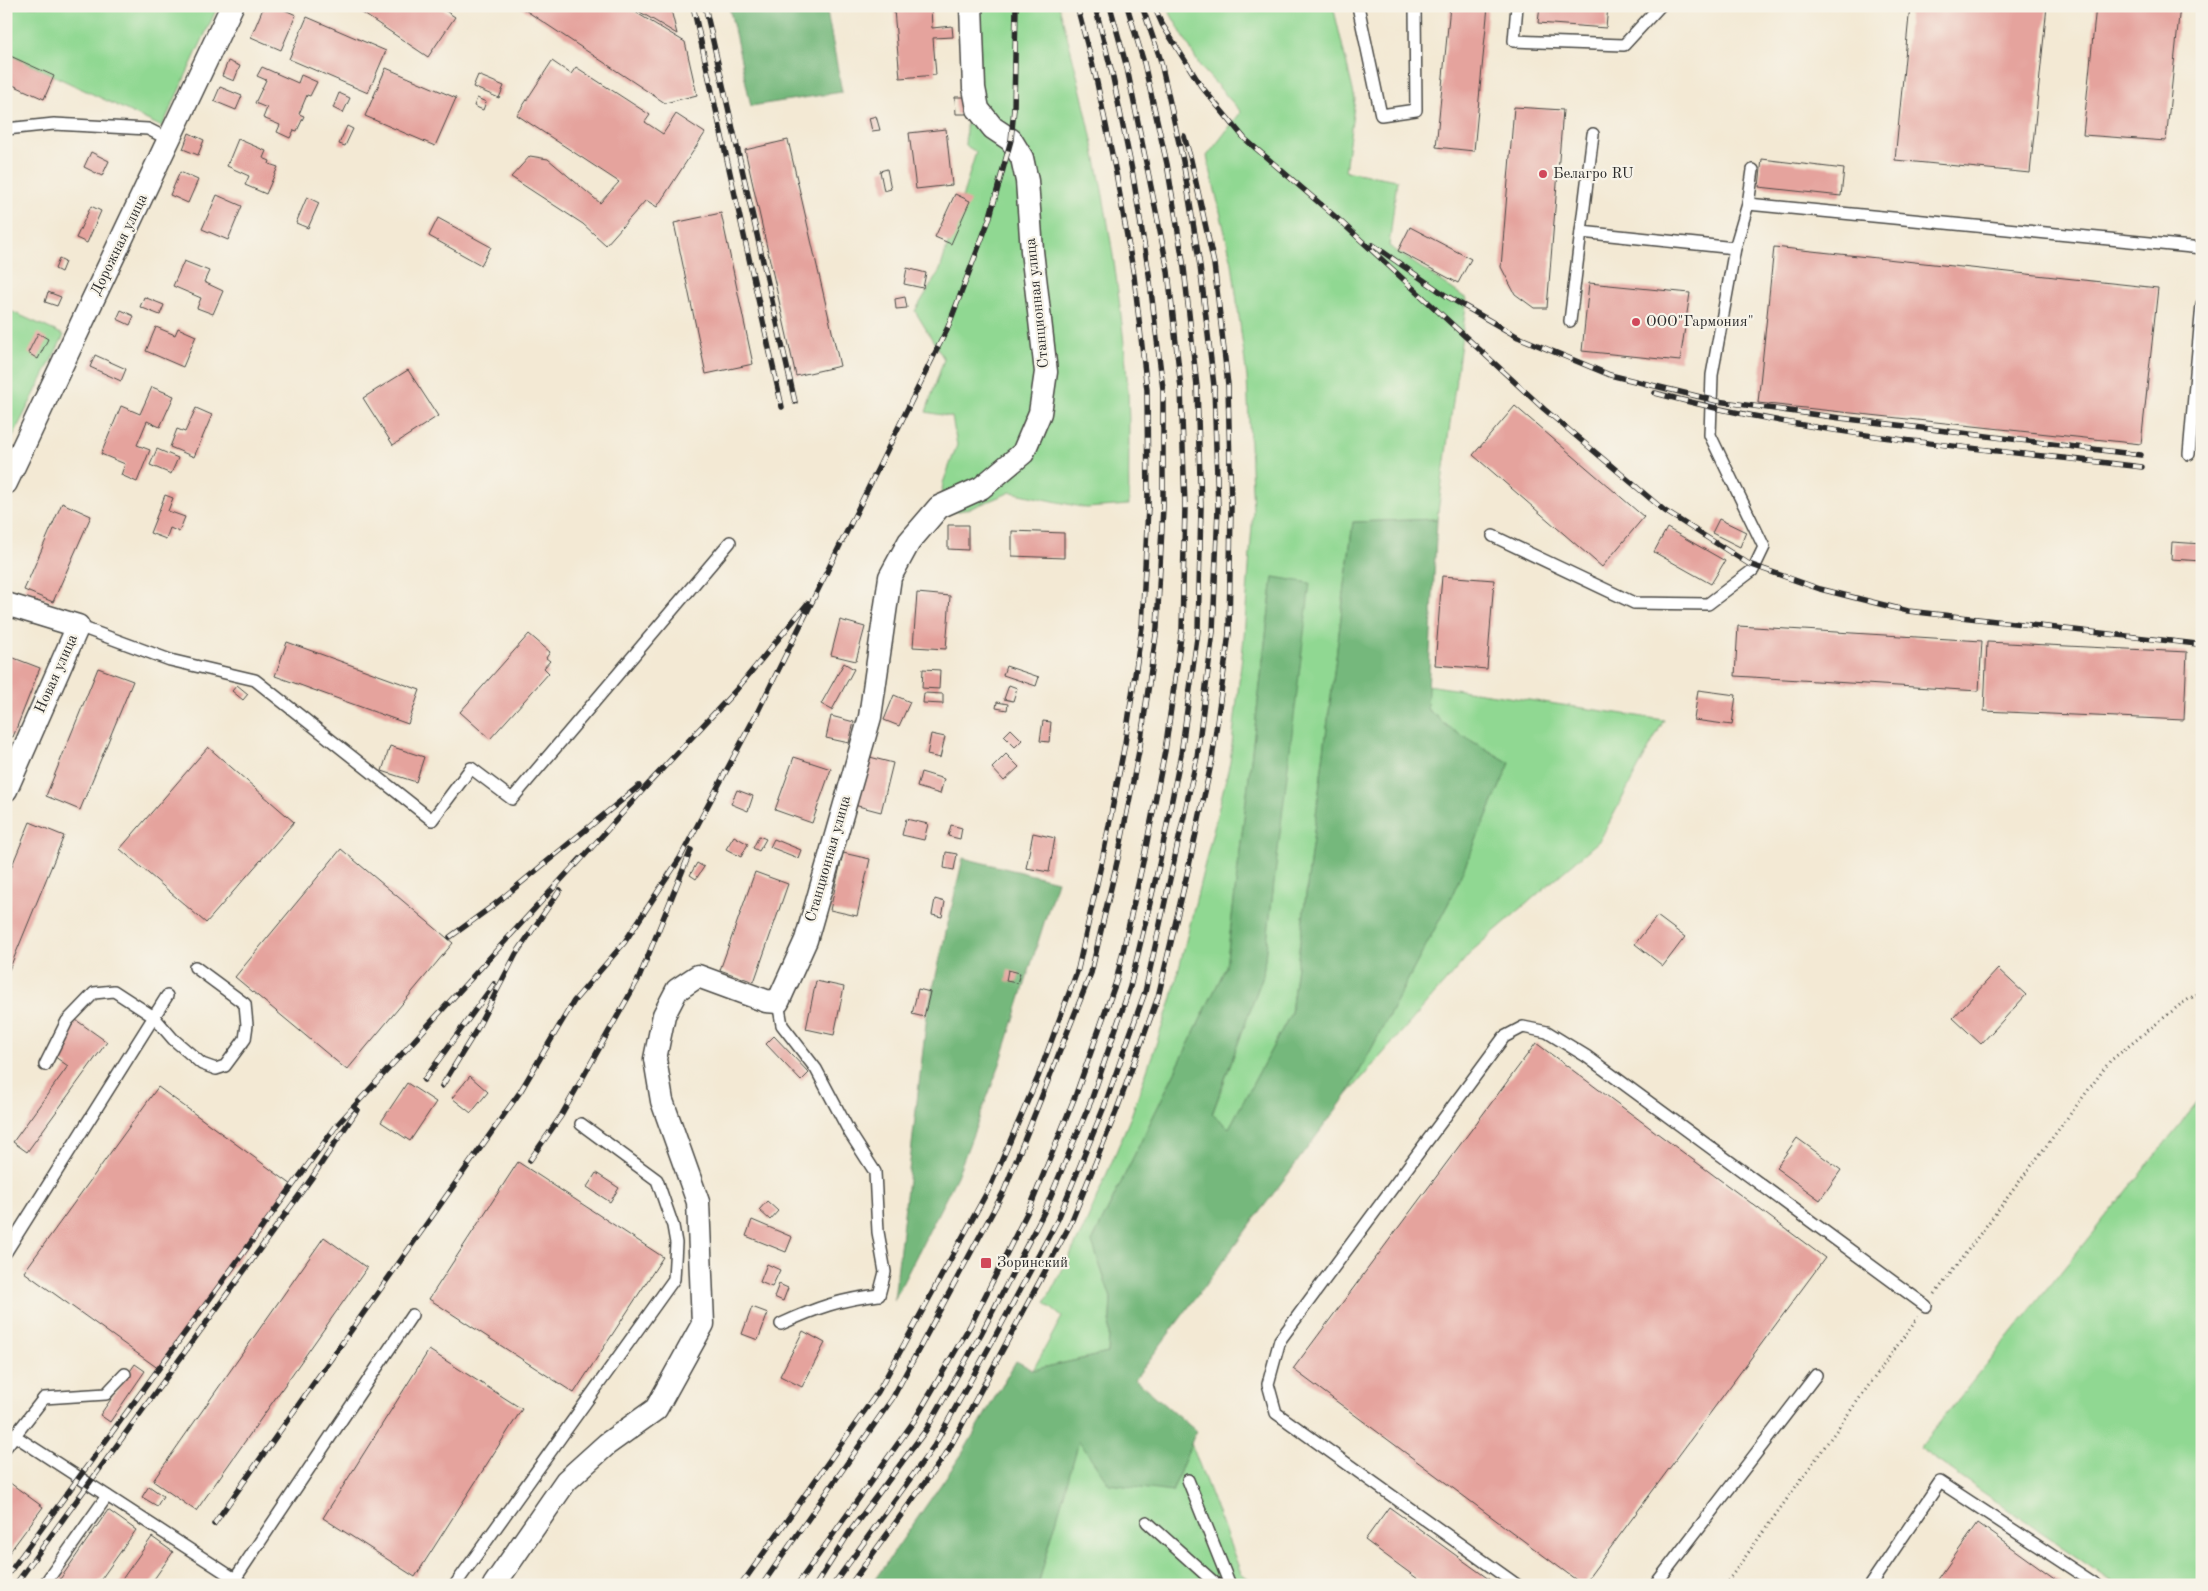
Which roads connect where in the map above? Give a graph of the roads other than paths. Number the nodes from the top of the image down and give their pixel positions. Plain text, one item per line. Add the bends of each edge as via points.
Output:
1 (232, 6) edge
2 (971, 6) edge
3 (1358, 6) edge
4 (1415, 6) edge
5 (1517, 6) edge
6 (1660, 6) edge
7 (6, 129) edge
8 (1592, 134) dead end
9 (170, 140) junction
10 (1753, 170) dead end
11 (1748, 204) junction
12 (1581, 232) junction
13 (1735, 248) junction
14 (2202, 248) edge
15 (2202, 304) edge
16 (2201, 312) edge
17 (1570, 321) dead end
18 (2189, 454) dead end
19 (6, 483) edge
20 (1493, 536) dead end
21 (730, 542) dead end
22 (6, 604) edge
23 (78, 626) junction
24 (6, 790) edge
25 (195, 967) dead end
26 (168, 996) dead end
27 (778, 1002) junction
28 (154, 1017) junction
29 (45, 1064) dead end
30 (581, 1124) dead end
31 (6, 1252) edge
32 (1926, 1306) road end
33 (412, 1315) dead end
34 (781, 1324) dead end
35 (125, 1374) dead end
36 (1816, 1375) dead end
37 (10, 1432) edge
38 (6, 1447) edge
39 (1188, 1480) dead end
40 (107, 1496) junction
41 (1147, 1522) dead end
42 (239, 1582) edge
43 (44, 1585) edge
44 (455, 1585) edge
45 (494, 1585) edge
46 (1217, 1585) edge
47 (1230, 1585) edge
48 (1518, 1585) edge
49 (1655, 1585) edge
50 (1870, 1585) edge
51 (2097, 1585) edge

1 - 9 street, Дорожная улица
2 - 27 street, Станционная улица via 974,88 978,109 993,128 1010,140 1022,158 1027,181 1046,372 1040,413 1023,453 981,488 939,507 909,542 890,577 870,717 806,940
3 - 4 lane via 1381,115 1416,110
5 - 6 lane via 1514,41 1624,45
7 - 9 lane via 54,124 148,129
8 - 12 lane
9 - 19 street, Дорожная улица
10 - 11 lane
11 - 13 lane
11 - 14 lane
12 - 13 lane
12 - 17 lane
13 - 20 lane via 1712,375 1710,435 1764,547 1753,570 1708,604 1634,603
15 - 16 lane
16 - 18 lane
21 - 23 lane via 512,799 470,768 432,820 255,680 170,660
22 - 23 street, Новая улица
23 - 24 street, Новая улица
25 - 28 lane via 245,1004 245,1039 235,1054 225,1066 216,1069 202,1064
26 - 28 lane
27 - 34 lane via 782,1025 816,1069 875,1172 878,1232 885,1272 879,1295 854,1297 820,1306
27 - 45 street via 766,1001 698,976 677,990 664,1015 655,1059 662,1101 698,1202 703,1324 656,1409 607,1444 566,1481
28 - 29 lane via 114,991 94,993 67,1021
28 - 31 lane
30 - 44 lane via 657,1180 676,1243 674,1279
32 - 48 lane via 1586,1056 1547,1032 1523,1027 1504,1037 1280,1340 1268,1384 1276,1413
33 - 42 lane
35 - 37 lane via 106,1394 44,1398
36 - 49 lane
37 - 38 lane
37 - 40 lane
39 - 47 lane
40 - 42 lane
40 - 43 lane
41 - 46 lane
50 - 51 lane via 1940,1482

